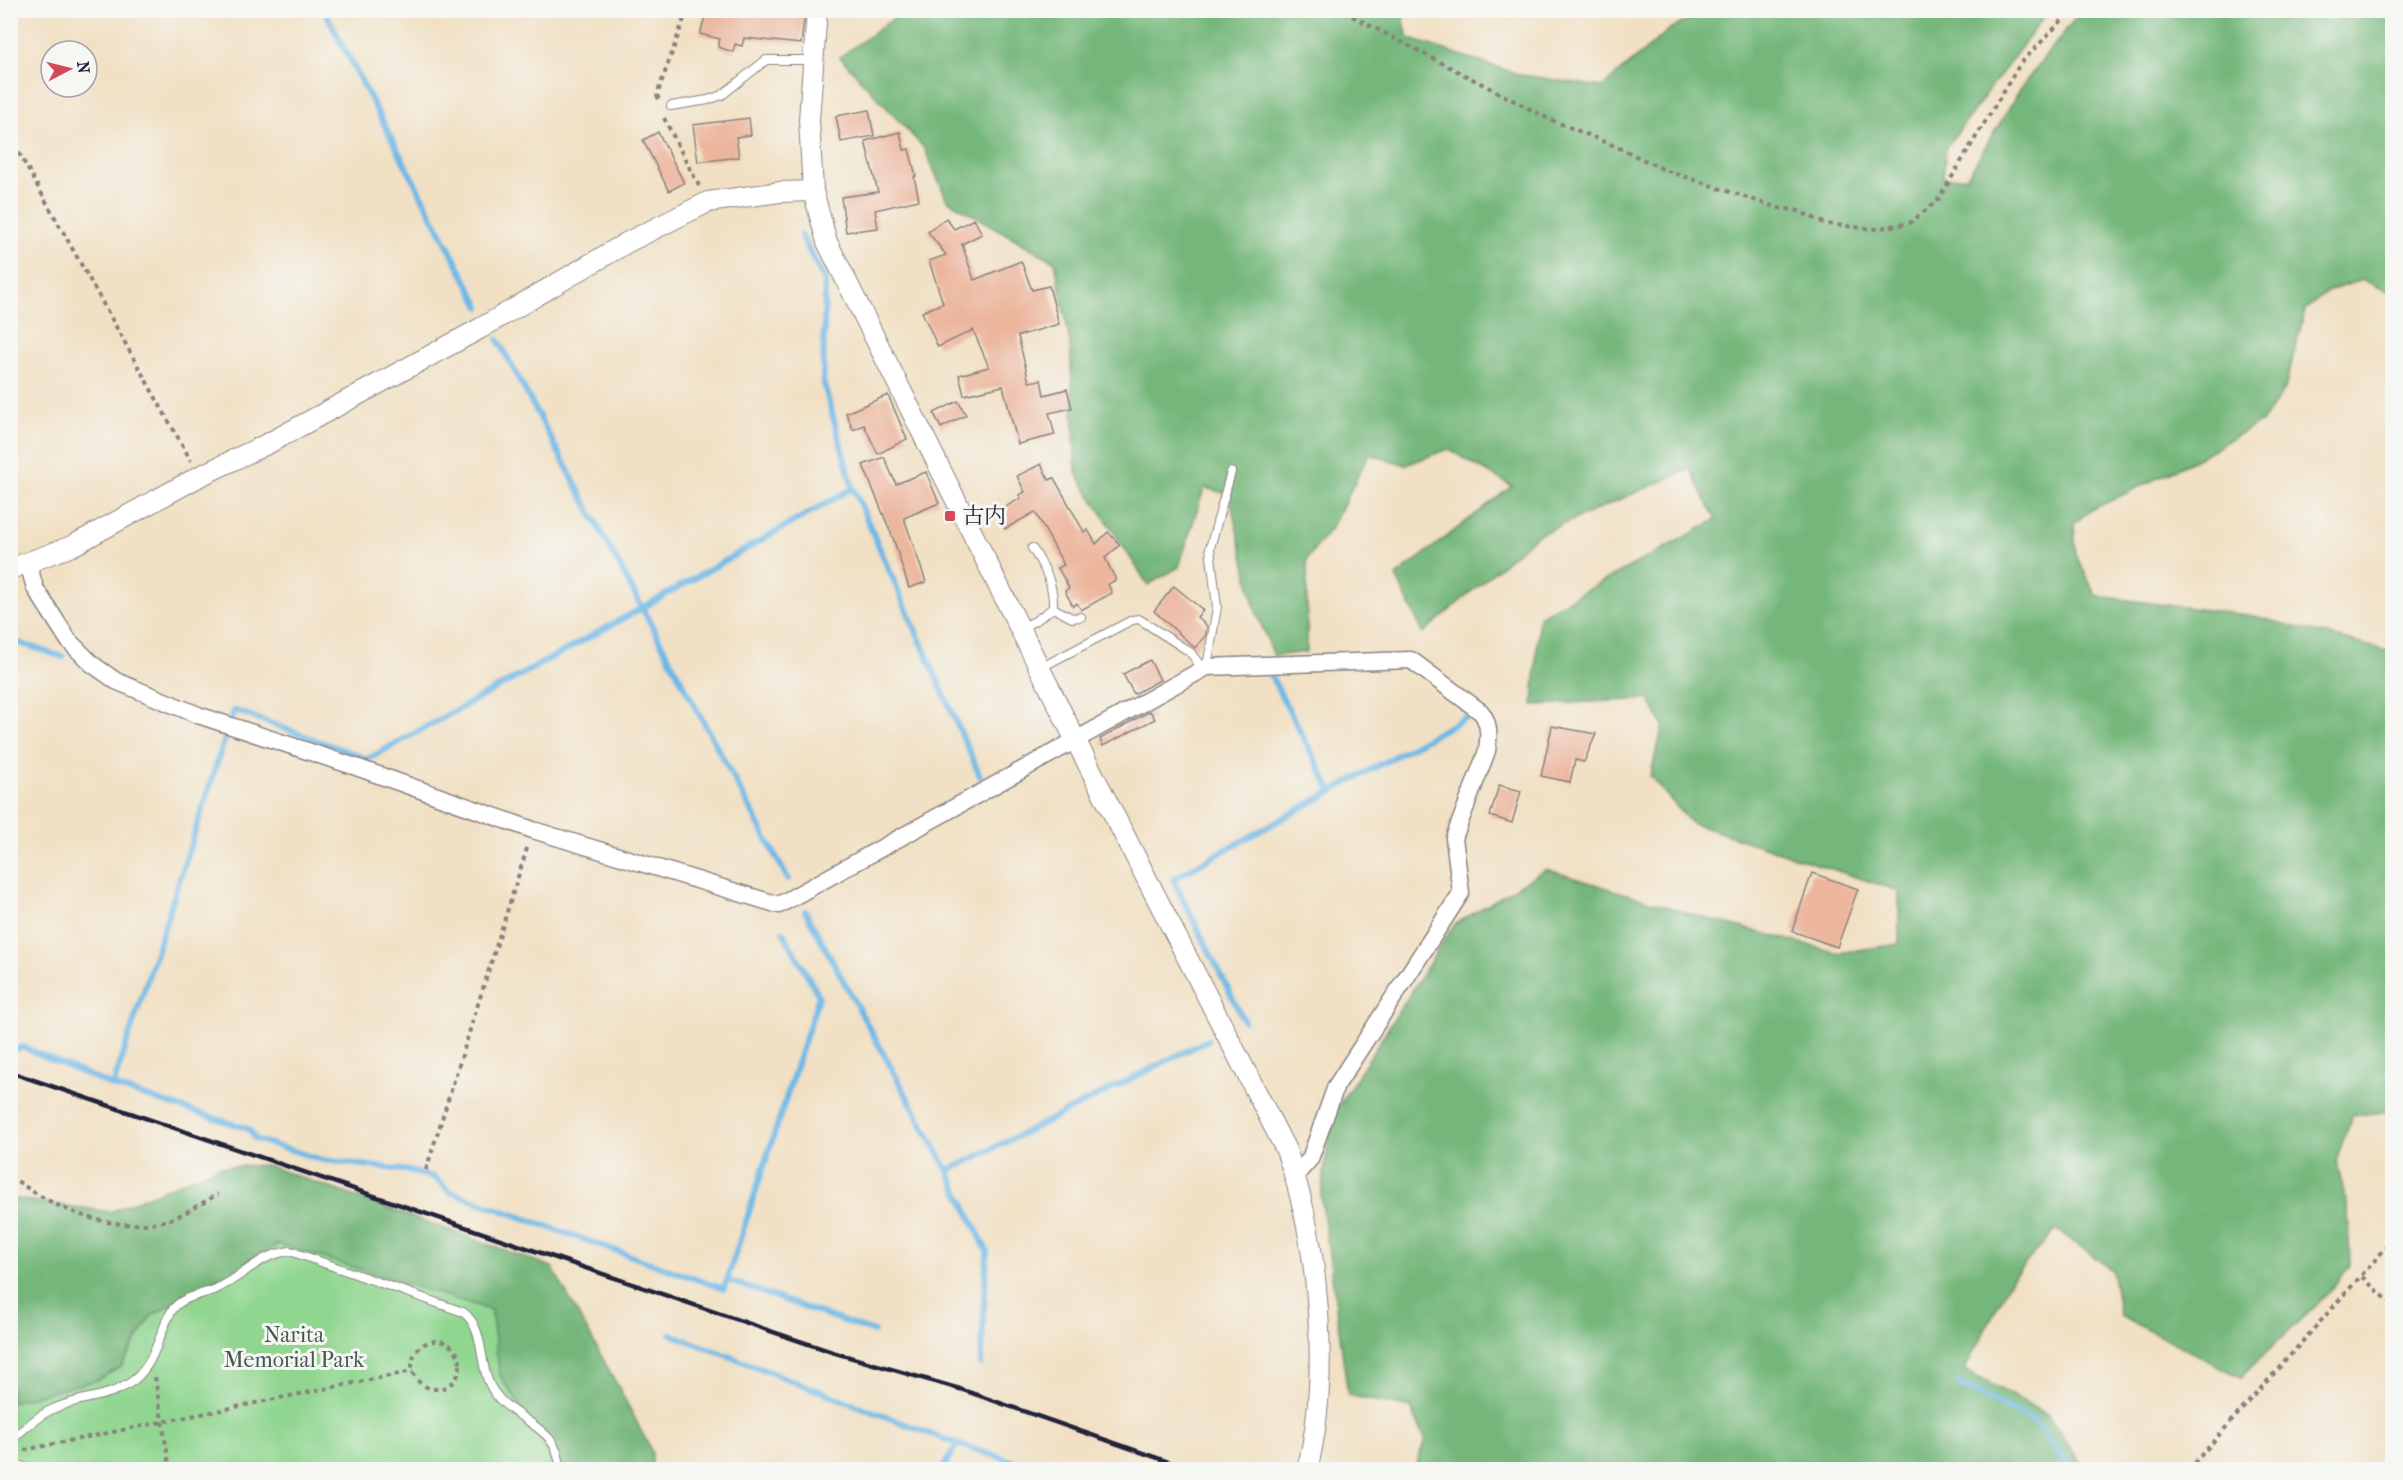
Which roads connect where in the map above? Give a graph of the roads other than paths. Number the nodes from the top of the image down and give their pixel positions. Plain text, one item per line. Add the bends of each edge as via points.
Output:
1 (817, 10) edge
2 (813, 60) junction
3 (671, 106) dead end
4 (813, 191) junction
5 (1231, 471) dead end
6 (1032, 548) dead end
7 (19, 566) edge
8 (1053, 608) junction
9 (1081, 617) dead end
10 (1019, 628) junction
11 (1205, 668) junction
12 (1040, 669) junction
13 (1076, 741) junction
14 (1295, 1176) junction
15 (10, 1442) edge
16 (10, 1461) edge
17 (30, 1470) edge
18 (93, 1470) edge
19 (146, 1470) edge
20 (560, 1470) edge
21 (1307, 1470) edge

1 - 2 street
2 - 3 lane via 766,60 722,94
2 - 4 street via 808,120
4 - 7 street via 708,202 628,242 269,443 72,546
4 - 10 street via 826,242
5 - 11 lane via 1210,548 1217,607
6 - 8 lane via 1048,573
7 - 13 street via 69,641 116,681 198,715 533,830 779,905
8 - 9 lane via 1072,618
8 - 10 lane
10 - 12 street
11 - 12 lane via 1190,652 1139,620 1132,620
11 - 13 street
11 - 14 street via 1411,660 1487,720 1487,751 1454,838 1461,893 1336,1086 1310,1158
12 - 13 street
13 - 14 street via 1286,1150
14 - 21 street via 1311,1251 1318,1320 1319,1376 1314,1441
15 - 20 lane via 53,1408 107,1395 135,1379 152,1358 178,1304 221,1287 261,1259 290,1251 463,1312 472,1319 494,1394 547,1435 556,1447
16 - 17 lane
18 - 19 lane via 112,1466

